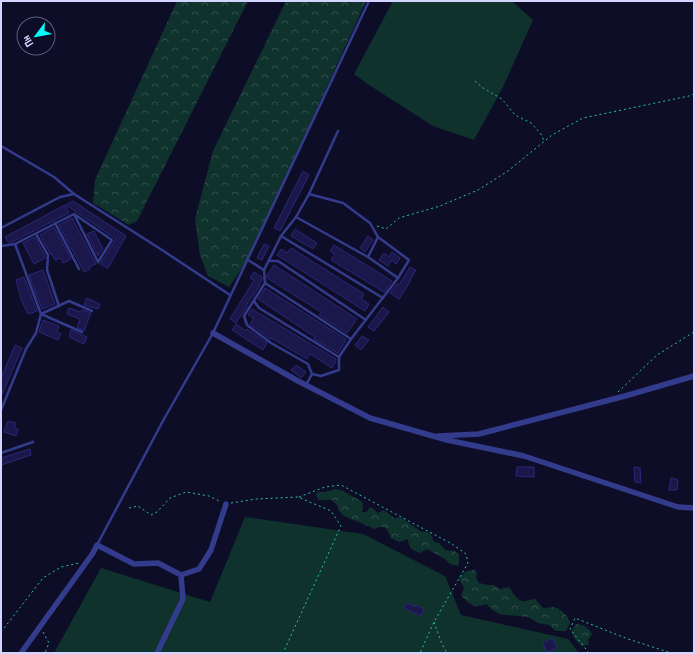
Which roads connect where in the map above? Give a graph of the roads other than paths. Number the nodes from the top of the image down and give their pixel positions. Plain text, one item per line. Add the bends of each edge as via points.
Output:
1 (369, 1) edge
2 (338, 131) dead end
3 (1, 146) edge
4 (74, 194) junction
5 (309, 194) junction
6 (74, 214) junction
7 (296, 217) junction
8 (55, 224) junction
9 (1, 228) edge
10 (36, 234) junction
11 (282, 236) junction
12 (378, 237) junction
13 (14, 244) junction
14 (1, 246) edge
15 (368, 257) junction
16 (248, 260) junction
17 (269, 261) junction
18 (79, 269) dead end
19 (264, 270) junction
20 (398, 278) junction
21 (265, 283) junction
22 (230, 295) junction
23 (383, 298) junction
24 (254, 301) junction
25 (59, 306) junction
26 (92, 311) dead end
27 (40, 314) junction
28 (366, 320) junction
29 (82, 332) dead end
30 (213, 333) junction
31 (351, 339) junction
32 (339, 357) junction
33 (312, 374) junction
34 (694, 376) edge
35 (306, 385) junction
36 (1, 410) edge
37 (432, 436) junction
38 (33, 442) dead end
39 (1, 453) edge
40 (226, 504) road end
41 (694, 508) edge
42 (97, 545) junction
43 (181, 575) junction
44 (21, 653) edge
45 (157, 653) edge

1 - 16 lane
2 - 5 lane
3 - 4 lane via 54,177
4 - 9 lane via 60,197
4 - 22 lane
5 - 7 lane
5 - 12 lane via 343,203 370,223
6 - 6 lane via 112,240 98,262 84,234
6 - 8 lane
7 - 11 lane
7 - 15 lane
8 - 10 lane
8 - 18 lane
10 - 13 lane
10 - 25 lane via 48,255 46,270
11 - 17 lane
11 - 23 lane
12 - 15 lane
12 - 20 lane via 409,260
13 - 14 lane
13 - 27 lane
15 - 20 lane
16 - 19 lane
16 - 22 lane
17 - 19 lane
17 - 28 lane via 278,261
19 - 21 lane
20 - 23 lane
21 - 24 lane
21 - 31 lane
22 - 30 lane
23 - 28 lane
24 - 32 lane via 259,308
24 - 33 lane via 244,316 247,325 271,343 308,364
25 - 26 lane via 69,301
25 - 27 lane
27 - 29 lane
27 - 36 lane via 36,333 26,349
28 - 31 lane
30 - 35 street
30 - 42 lane
31 - 32 lane
32 - 33 lane via 339,370 320,376
33 - 35 lane
34 - 37 street via 479,434
35 - 37 street via 370,418
37 - 41 street via 524,456 678,507
38 - 39 lane
40 - 43 street via 211,550 199,569
42 - 43 street via 134,564 158,563
42 - 44 street
43 - 45 street via 183,599

